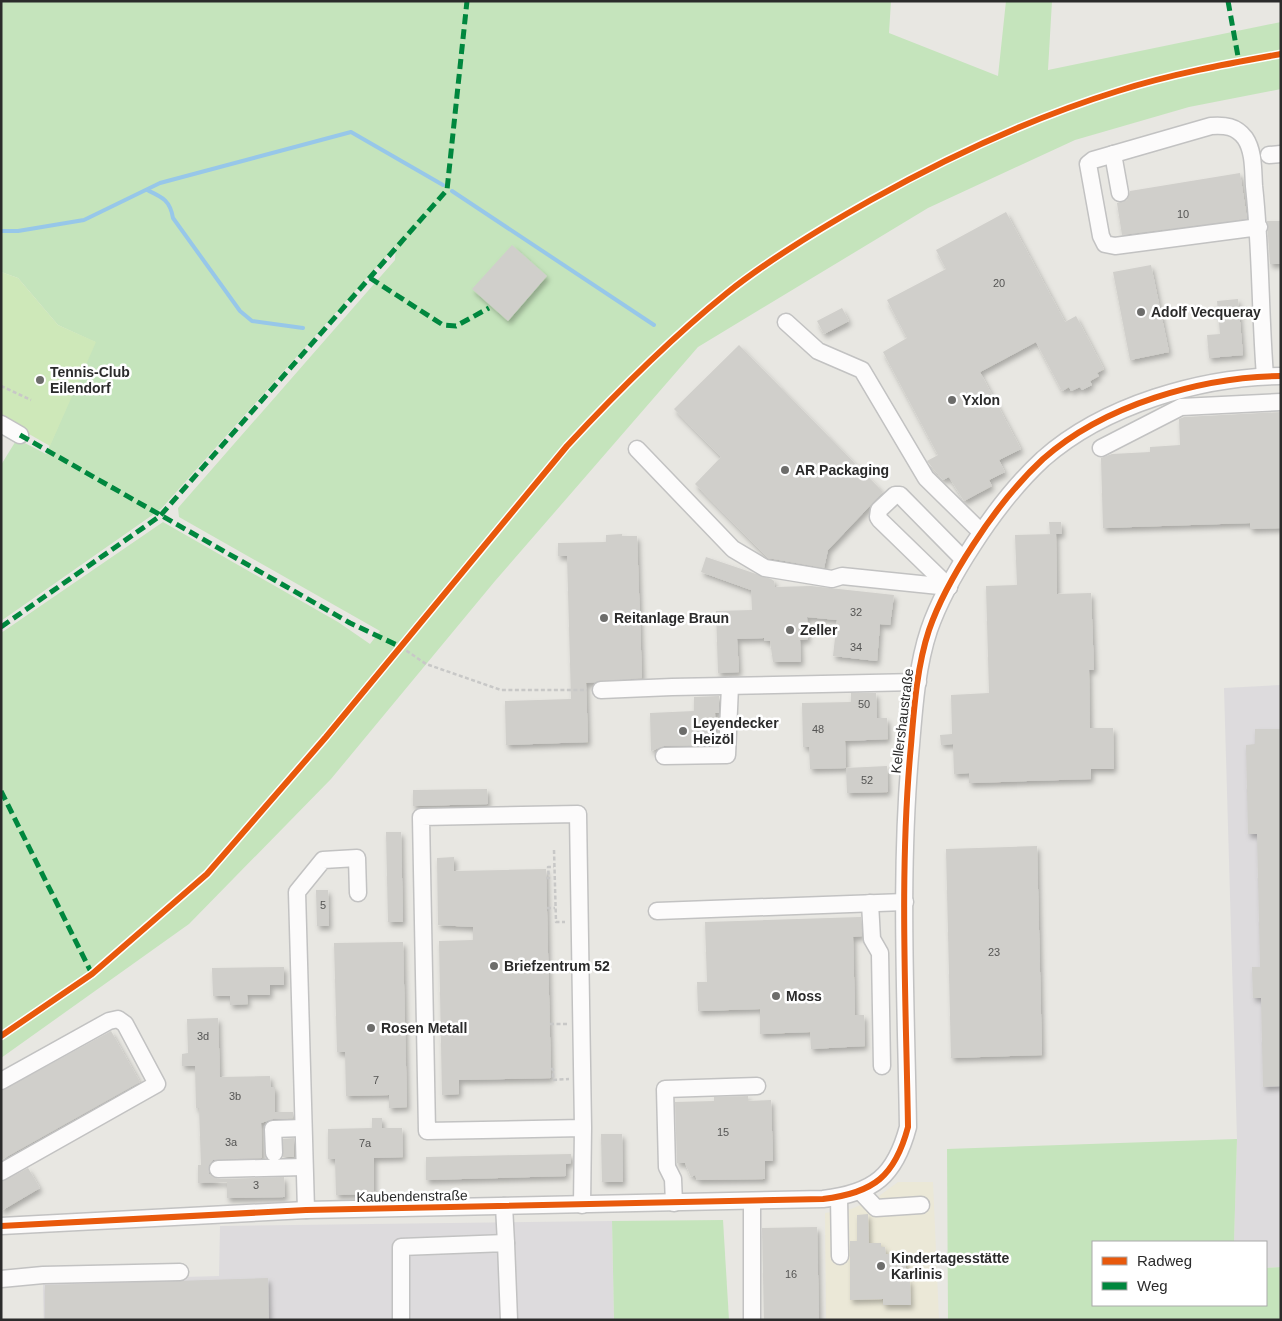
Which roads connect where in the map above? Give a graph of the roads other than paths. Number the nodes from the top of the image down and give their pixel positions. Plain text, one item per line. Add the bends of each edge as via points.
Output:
1 (1113, 154) junction
2 (1120, 193) dead end
3 (1259, 227) junction
4 (786, 322) dead end
5 (1273, 376) edge
6 (1281, 402) edge
7 (1112, 416) junction
8 (1, 424) edge
9 (20, 435) dead end
10 (1123, 436) junction
11 (1101, 448) dead end
12 (637, 449) dead end
13 (981, 532) junction
14 (964, 559) junction
15 (949, 587) junction
16 (918, 682) junction
17 (730, 686) junction
18 (601, 690) road end
19 (664, 756) dead end
20 (358, 892) dead end
21 (905, 902) junction
22 (870, 904) junction
23 (658, 911) dead end
24 (882, 1066) dead end
25 (1, 1081) edge
26 (756, 1086) dead end
27 (303, 1128) junction
28 (584, 1128) junction
29 (274, 1153) dead end
30 (304, 1167) junction
31 (218, 1169) dead end
32 (1, 1172) edge
33 (860, 1191) junction
34 (831, 1198) junction
35 (752, 1201) junction
36 (674, 1203) junction
37 (582, 1205) junction
38 (921, 1205) dead end
39 (504, 1206) junction
40 (306, 1210) junction
41 (1, 1226) edge
42 (506, 1243) junction
43 (840, 1256) dead end
44 (180, 1272) dead end
45 (1, 1279) edge
46 (401, 1320) edge
47 (510, 1320) edge
48 (752, 1320) edge

1 - 2 street
1 - 3 street via 1211,126 1226,125 1236,129 1250,152 1251,205
1 - 3 street via 1093,160 1087,166 1105,244 1115,246
3 - 5 street
4 - 13 street via 818,351 862,370 926,478
5 - 7 street, Kellershaustraße via 1167,393
6 - 10 street via 1181,407
7 - 10 street
7 - 13 street, Kellershaustraße via 1089,427 1045,458 1015,488
8 - 9 street
10 - 11 street
12 - 15 street via 733,549 765,568 832,579 842,576
13 - 14 street, Kellershaustraße
14 - 15 street, Kellershaustraße
14 - 15 street via 900,495 894,495 879,510 880,520
15 - 16 street, Kellershaustraße via 929,631
16 - 17 street, Kellershaustraße
16 - 21 street, Kellershaustraße via 906,796
17 - 18 street, Kellershaustraße
17 - 19 street via 727,755
20 - 27 street via 356,858 323,860 297,892
21 - 22 street
21 - 33 street, Kellershaustraße via 908,1127 901,1152 888,1172
22 - 23 street
22 - 24 street via 872,939 880,953
25 - 32 street via 118,1019 125,1024 157,1084
26 - 36 street via 665,1089 667,1168 673,1178
27 - 29 street via 273,1129
27 - 30 street
28 - 28 street via 578,814 421,817 426,1131
28 - 37 street
30 - 31 street
30 - 40 street
33 - 34 street, Kellershaustraße
33 - 38 street via 876,1208
34 - 35 street, Kaubendenstraße
34 - 43 street
35 - 36 street, Kaubendenstraße
35 - 48 street
36 - 37 street, Kaubendenstraße
37 - 39 street, Kaubendenstraße
39 - 40 street, Kaubendenstraße
39 - 42 street
40 - 41 street, Kaubendenstraße
42 - 46 street via 401,1246
42 - 47 street
44 - 45 street

